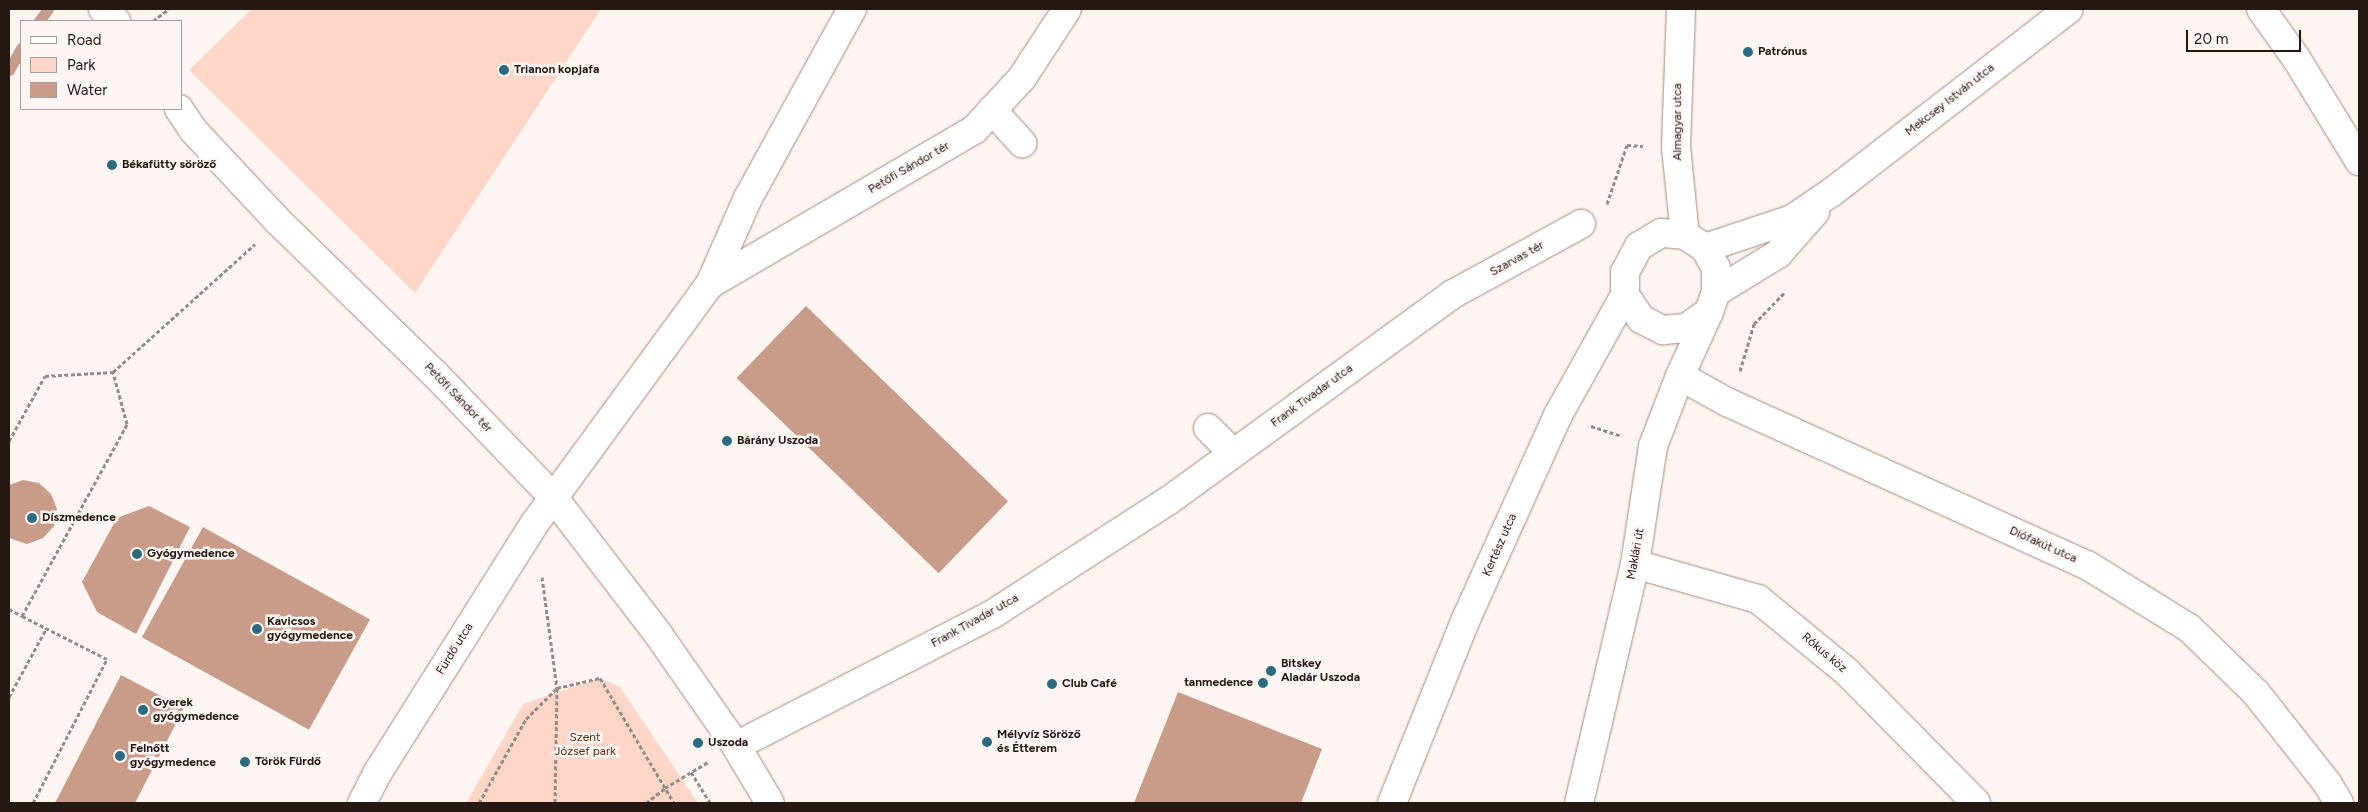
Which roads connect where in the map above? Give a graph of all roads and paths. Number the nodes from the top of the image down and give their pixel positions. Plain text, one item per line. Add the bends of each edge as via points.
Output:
1 (169, 9) edge
2 (852, 9) edge
3 (1067, 9) edge
4 (1681, 9) edge
5 (2069, 9) edge
6 (2261, 9) edge
7 (154, 20) edge
8 (180, 110) edge
9 (992, 110) junction
10 (1022, 143) dead end
11 (1676, 147) junction
12 (2359, 161) edge
13 (1832, 192) junction
14 (278, 221) junction
15 (1581, 224) joint
16 (1695, 241) junction
17 (710, 284) junction
18 (1453, 294) joint
19 (1625, 295) junction
20 (1712, 302) junction
21 (114, 372) junction
22 (1680, 376) junction
23 (1558, 415) junction
24 (1208, 428) dead end
25 (9, 441) edge
26 (1653, 446) junction
27 (1233, 453) junction
28 (553, 497) junction
29 (534, 523) junction
30 (1635, 564) junction
31 (9, 609) edge
32 (22, 616) junction
33 (46, 628) junction
34 (557, 688) junction
35 (9, 697) edge
36 (736, 746) junction
37 (692, 772) junction
38 (665, 788) junction
39 (33, 803) edge
40 (362, 803) edge
41 (479, 803) edge
42 (555, 803) edge
43 (646, 803) edge
44 (674, 803) edge
45 (710, 803) edge
46 (770, 803) edge
47 (1392, 803) edge
48 (1579, 803) edge
49 (1976, 803) edge
50 (2339, 803) edge

1 - 7 path
2 - 17 street, Petőfi Sándor tér via 748,198
3 - 9 street, Petőfi Sándor tér via 1022,78
4 - 11 street, Almagyar utca
5 - 13 street, Mekcsey István utca
6 - 12 street via 2296,58
8 - 14 street, Petőfi Sándor tér via 193,130
9 - 10 street
9 - 17 street, Petőfi Sándor tér via 974,130
11 - 15 path via 1627,145 1610,202
11 - 16 street, Almagyar utca
13 - 16 street, Mekcsey István utca via 1792,218
13 - 20 street, Mekcsey István utca via 1778,254
14 - 21 path
14 - 28 street, Petőfi Sándor tér via 435,374
15 - 18 street, Szarvas tér
16 - 19 street via 1661,233 1639,246 1626,272
16 - 20 street via 1716,268
17 - 28 street, Petőfi Sándor tér
18 - 27 street, Frank Tivadar utca
19 - 20 street via 1641,319 1663,330 1686,328
19 - 23 street, Kertész utca
20 - 22 street, Maklári út
21 - 25 path via 45,376
21 - 32 path via 127,424
22 - 26 street, Maklári út
22 - 50 street, Diófakút utca via 1727,402 2087,565 2188,628 2256,693
23 - 26 path
23 - 47 street, Kertész utca via 1466,619
24 - 27 street
26 - 30 street, Maklári út
27 - 36 street, Frank Tivadar utca via 1168,501 993,614
28 - 29 street, Fürdő utca
28 - 36 street via 658,634
29 - 34 path
29 - 40 street, Fürdő utca via 378,772
30 - 48 street, Maklári út
30 - 49 street, Rókus köz via 1758,599 1846,671
31 - 32 path
32 - 33 path
33 - 35 path
33 - 39 path via 107,659
34 - 38 path via 600,678
34 - 41 path via 526,719
34 - 42 path
36 - 37 path
36 - 46 street
37 - 38 path
37 - 45 path
38 - 43 path
38 - 44 path

